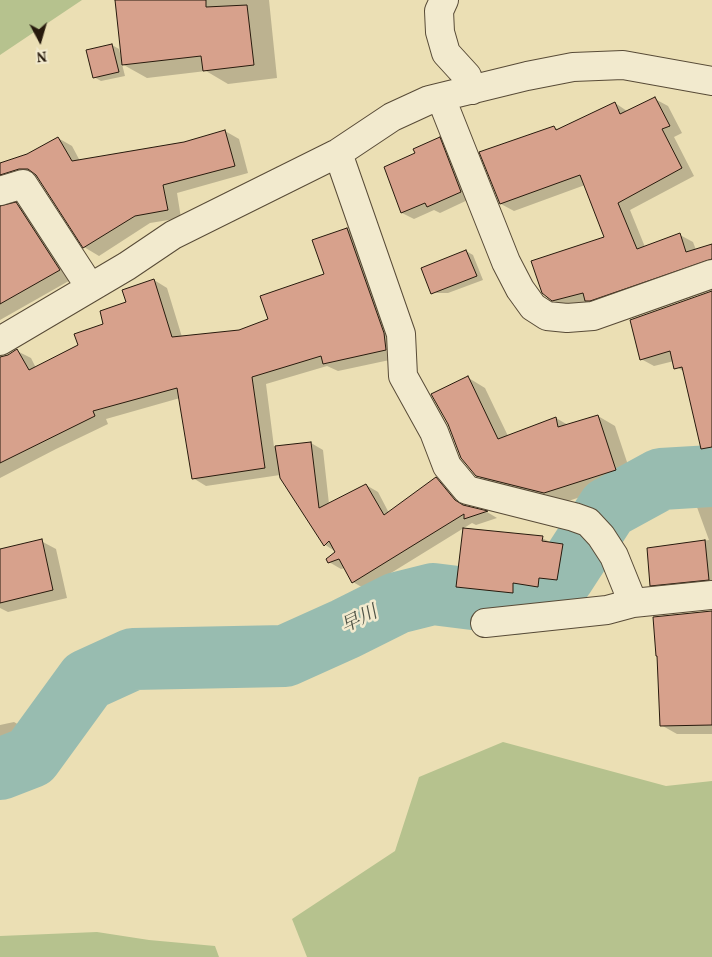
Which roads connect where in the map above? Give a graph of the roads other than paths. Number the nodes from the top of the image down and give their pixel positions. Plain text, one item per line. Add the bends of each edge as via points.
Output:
1 (444, 0) edge
2 (712, 81) edge
3 (472, 90) junction
4 (441, 98) junction
5 (338, 153) junction
6 (0, 191) edge
7 (712, 274) edge
8 (90, 287) junction
9 (0, 341) edge
10 (712, 595) edge
11 (633, 603) junction
12 (485, 623) dead end

1 - 3 street via 439,12 446,53 467,76
2 - 3 street via 623,65 583,66
3 - 4 street
4 - 5 street via 392,117
4 - 7 street via 506,262 533,307 548,316 592,316
5 - 8 street via 173,235
5 - 11 street via 401,334 403,376 434,432 447,466 468,490 574,517 594,529 614,556
6 - 8 street via 24,184
8 - 9 street
10 - 11 street
11 - 12 street via 607,610

